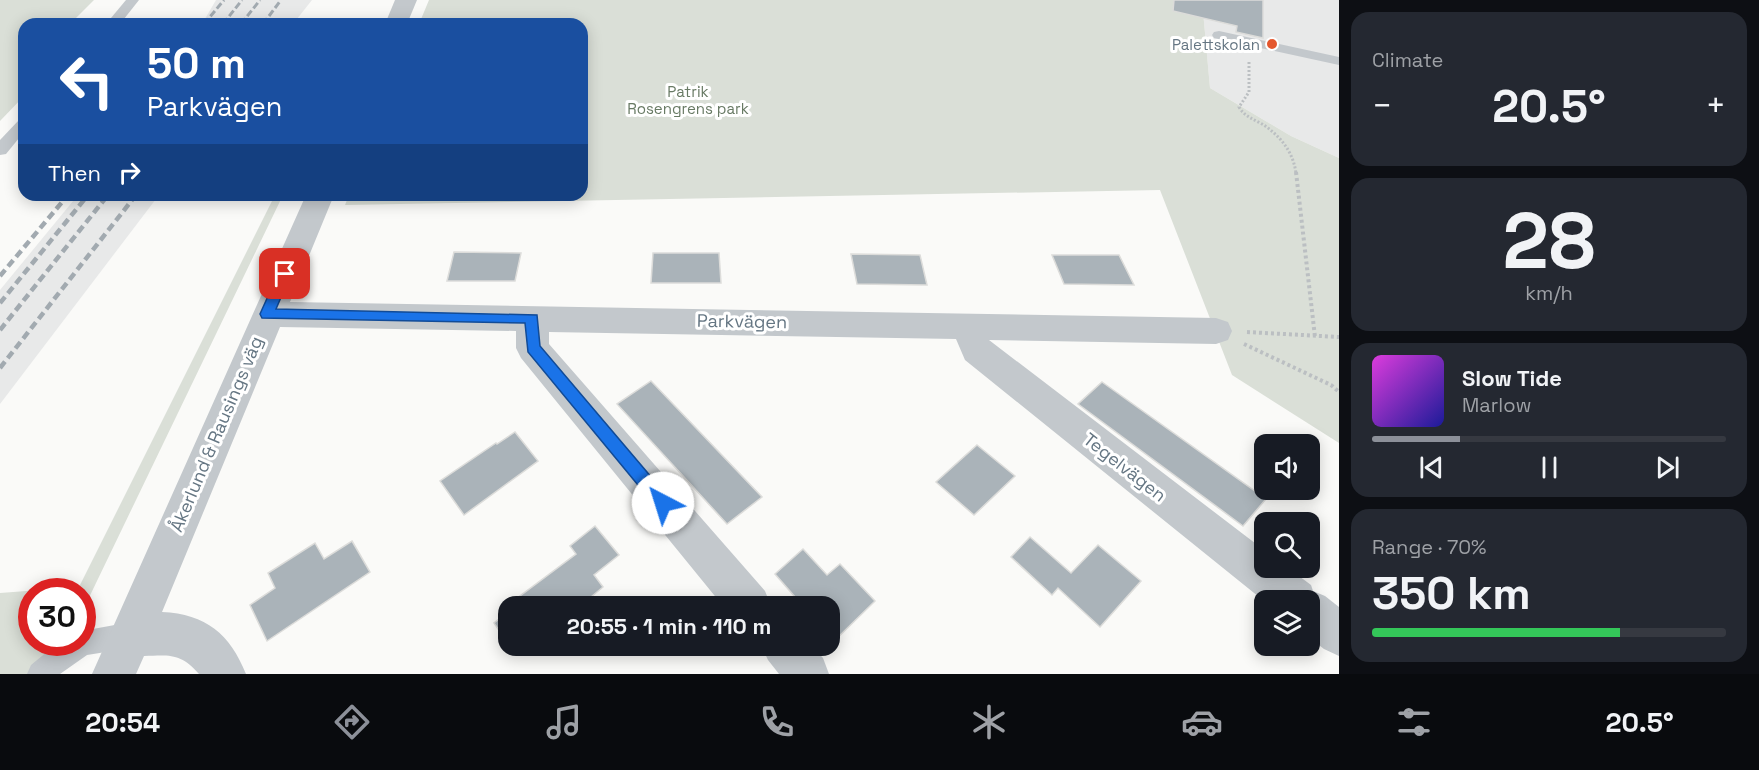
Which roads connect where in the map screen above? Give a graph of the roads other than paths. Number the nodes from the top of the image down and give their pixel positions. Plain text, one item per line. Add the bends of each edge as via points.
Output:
1 (134, 0) edge
2 (406, 0) edge
3 (118, 18) edge
4 (398, 18) edge
5 (1219, 35) dead end
6 (1339, 61) edge
7 (18, 130) edge
8 (0, 150) edge
9 (317, 201) edge
10 (267, 314) junction
11 (532, 318) junction
12 (966, 325) junction
13 (1216, 331) road end
14 (1283, 590) edge
15 (742, 596) edge
16 (1320, 619) edge
17 (1339, 634) edge
18 (131, 635) junction
19 (792, 656) edge
20 (40, 674) edge
21 (114, 674) edge
22 (224, 674) edge
23 (807, 674) edge

1 - 3 lane
2 - 4 street
5 - 6 lane
7 - 8 lane
9 - 10 street, Åkerlund & Rausings väg
10 - 11 street, Parkvägen
10 - 18 street, Åkerlund & Rausings väg
11 - 12 street, Parkvägen
11 - 15 street via 533,348
12 - 13 street, Parkvägen
12 - 14 street, Tegelvägen via 977,350
16 - 17 street
18 - 20 lane via 90,639 70,647
18 - 21 street, Åkerlund & Rausings väg
18 - 22 street via 189,636 208,650
19 - 23 street

